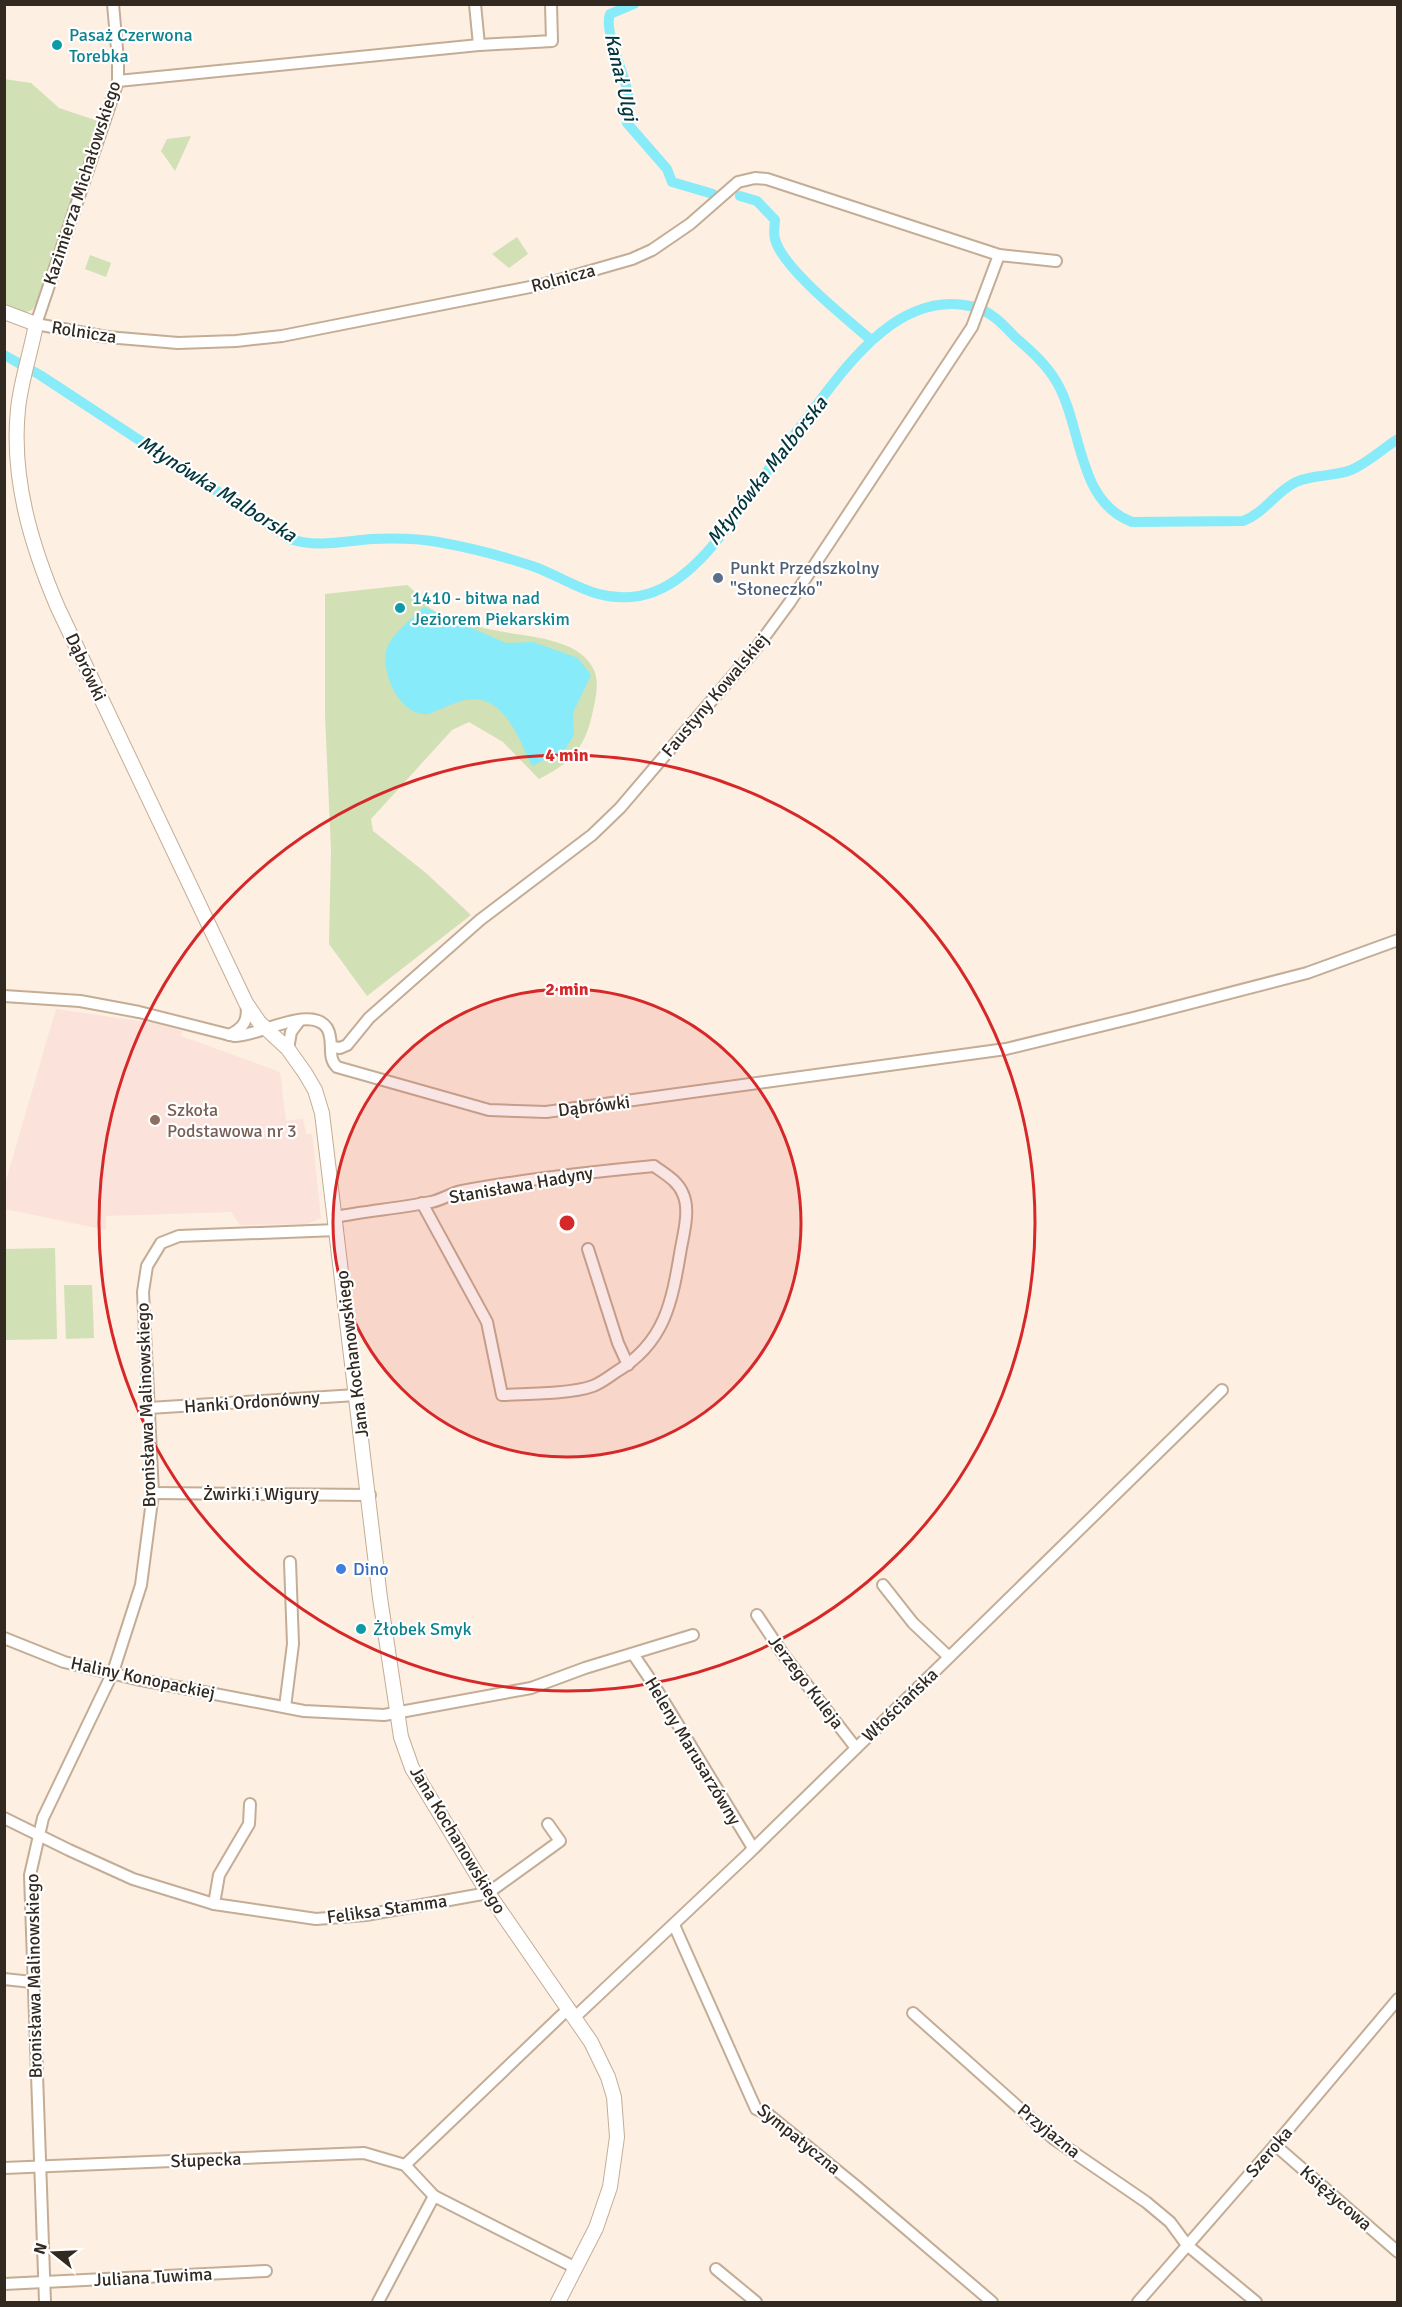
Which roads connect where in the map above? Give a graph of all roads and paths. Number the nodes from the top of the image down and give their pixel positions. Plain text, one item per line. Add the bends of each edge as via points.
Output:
1 (113, 4) edge
2 (475, 4) edge
3 (551, 4) edge
4 (479, 45) junction
5 (118, 81) junction
6 (999, 255) junction
7 (1056, 261) dead end
8 (4, 312) edge
9 (36, 324) junction
10 (1398, 940) edge
11 (4, 996) edge
12 (246, 1003) junction
13 (300, 1020) junction
14 (266, 1028) junction
15 (229, 1035) junction
16 (332, 1047) junction
17 (288, 1049) junction
18 (422, 1203) junction
19 (336, 1223) junction
20 (238, 1234) joint
21 (588, 1250) dead end
22 (628, 1365) junction
23 (1222, 1390) dead end
24 (356, 1395) junction
25 (149, 1408) junction
26 (153, 1493) junction
27 (369, 1495) junction
28 (290, 1562) dead end
29 (883, 1585) dead end
30 (757, 1615) dead end
31 (693, 1635) dead end
32 (4, 1638) edge
33 (633, 1654) junction
34 (949, 1657) junction
35 (113, 1672) junction
36 (567, 1675) joint
37 (285, 1707) junction
38 (397, 1713) junction
39 (856, 1748) junction
40 (250, 1804) dead end
41 (4, 1818) edge
42 (549, 1824) dead end
43 (40, 1836) junction
44 (753, 1848) junction
45 (488, 1893) junction
46 (214, 1904) junction
47 (674, 1925) junction
48 (4, 1979) edge
49 (32, 1982) junction
50 (1398, 1999) edge
51 (572, 2013) junction
52 (913, 2013) dead end
53 (1275, 2145) junction
54 (405, 2165) junction
55 (39, 2166) junction
56 (4, 2168) edge
57 (434, 2196) junction
58 (1187, 2245) junction
59 (1398, 2252) edge
60 (576, 2268) junction
61 (716, 2269) dead end
62 (266, 2271) dead end
63 (43, 2282) junction
64 (4, 2284) edge
65 (45, 2302) edge
66 (378, 2302) edge
67 (558, 2302) edge
68 (756, 2302) edge
69 (992, 2302) edge
70 (1138, 2302) edge
71 (1256, 2302) edge

1 - 5 street, Kazimierza Michałowskiego
2 - 4 street
3 - 4 street via 552,41
4 - 5 street
5 - 9 street, Kazimierza Michałowskiego
6 - 7 street, Rolnicza
6 - 9 street, Rolnicza via 755,178 738,182 690,224 652,250 545,284 282,336 236,341 154,341
6 - 16 street, Faustyny Kowalskiej via 977,316 754,651 620,808 592,835 480,920 369,1018 347,1045
8 - 9 street
9 - 12 street, Dąbrówki via 17,423 18,471 39,564
10 - 16 street, Dąbrówki via 1307,973 1006,1049 546,1112 489,1110 341,1069 332,1062
11 - 15 street via 80,1001
12 - 14 street, Dąbrówki
12 - 15 street via 245,1022
13 - 14 street
13 - 16 street via 314,1019 324,1024
13 - 17 street via 291,1032
14 - 15 street via 248,1035
14 - 17 street, Dąbrówki
17 - 19 street, Jana Kochanowskiego via 315,1090 324,1124
18 - 19 street, Stanisława Hadyny
18 - 22 street via 487,1322 502,1395 593,1386
18 - 22 street, Stanisława Hadyny via 459,1192 586,1173 654,1166 669,1176 684,1196 685,1212 672,1295 665,1320
19 - 20 street, Stanisława Hadyny
19 - 24 street, Jana Kochanowskiego
20 - 25 street, Bronisława Malinowskiego via 179,1236 161,1243 147,1266 143,1292
21 - 22 street
23 - 34 street, Włościańska
24 - 25 street, Hanki Ordonówny
24 - 27 street, Jana Kochanowskiego
25 - 26 street, Bronisława Malinowskiego
26 - 27 street, Żwirki i Wigury
26 - 35 street, Bronisława Malinowskiego via 141,1585
27 - 38 street, Jana Kochanowskiego
28 - 37 street via 293,1644
29 - 34 street via 913,1623
30 - 39 street, Jerzego Kuleja
31 - 33 street, Heleny Marusarzówny
32 - 35 street, Haliny Konopackiej via 64,1662
33 - 36 street, Heleny Marusarzówny
33 - 44 street, Heleny Marusarzówny
34 - 39 street, Włościańska
35 - 37 street, Haliny Konopackiej
35 - 43 street, Bronisława Malinowskiego via 43,1818
36 - 38 street, Haliny Konopackiej via 531,1688
37 - 38 street, Haliny Konopackiej
38 - 45 street, Jana Kochanowskiego via 412,1768
39 - 44 street, Włościańska
40 - 46 street via 249,1824 219,1875
41 - 43 street, Feliksa Stamma
42 - 45 street, Feliksa Stamma via 560,1841
43 - 46 street, Feliksa Stamma via 133,1879
43 - 49 street, Bronisława Malinowskiego via 29,1884
44 - 47 street, Włościańska
45 - 46 street, Feliksa Stamma via 366,1915 316,1919
45 - 51 street, Jana Kochanowskiego
47 - 51 street, Włościańska
47 - 69 street, Sympatyczna via 756,2109 770,2115
48 - 49 street
49 - 55 street, Bronisława Malinowskiego
50 - 53 street, Szeroka
51 - 54 street
51 - 60 street, Jana Kochanowskiego via 608,2077 617,2137 604,2208
52 - 58 street, Przyjazna via 1054,2139 1153,2207
53 - 58 street, Szeroka
53 - 59 street, Księżycowa
54 - 55 street, Słupecka via 364,2153
54 - 57 street
55 - 56 street, Słupecka
55 - 63 street, Bronisława Malinowskiego
57 - 60 street
57 - 66 street
58 - 70 street, Szeroka
58 - 71 street, Przyjazna
60 - 67 street, Jana Kochanowskiego
61 - 68 street
62 - 63 street, Juliana Tuwima
63 - 64 street, Juliana Tuwima
63 - 65 street, Bronisława Malinowskiego

